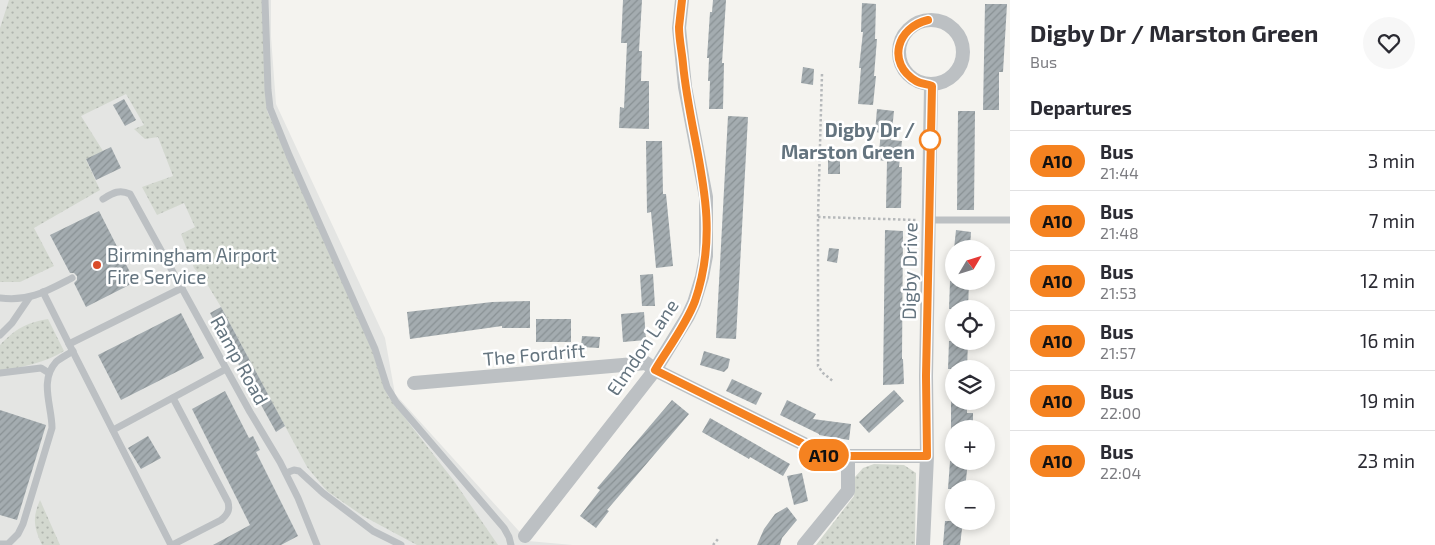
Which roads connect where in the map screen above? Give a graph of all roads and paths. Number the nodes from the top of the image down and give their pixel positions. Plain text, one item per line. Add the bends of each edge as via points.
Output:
1 (265, 0) edge
2 (682, 0) edge
3 (822, 74) dead end
4 (932, 86) junction
5 (103, 198) dead end
6 (818, 217) junction
7 (929, 220) junction
8 (1010, 220) edge
9 (72, 278) dead end
10 (182, 288) junction
11 (43, 292) junction
12 (0, 298) edge
13 (30, 298) junction
14 (0, 335) edge
15 (69, 344) junction
16 (73, 352) junction
17 (226, 369) junction
18 (655, 370) junction
19 (0, 373) edge
20 (49, 373) junction
21 (834, 382) dead end
22 (414, 383) dead end
23 (173, 398) junction
24 (113, 430) junction
25 (848, 456) junction
26 (927, 456) junction
27 (286, 473) junction
28 (525, 536) dead end
29 (718, 539) dead end
30 (0, 544) edge
31 (171, 545) edge
32 (316, 545) edge
33 (401, 545) edge
34 (511, 545) edge
35 (713, 545) edge
36 (804, 545) edge
37 (923, 545) edge

1 - 34 lane via 270,108 376,349 387,387 396,402 504,528
2 - 18 street, Elmdon Lane via 679,28 685,87 706,197 706,256 694,303
3 - 6 path
4 - 4 street via 917,82 906,72 898,52 908,29 928,20 951,26 963,45 958,70 951,78
4 - 7 street, Digby Drive
5 - 10 lane, Ramp Road via 116,191 130,194
6 - 7 path
6 - 21 path via 818,366
7 - 8 lane
7 - 26 street, Digby Drive
9 - 11 lane
10 - 15 lane
10 - 17 lane, Ramp Road
11 - 13 lane
11 - 15 lane
12 - 13 lane
13 - 14 lane
15 - 16 lane
16 - 20 lane via 56,361
16 - 24 lane
17 - 23 lane
17 - 27 lane, Ramp Road
18 - 22 street, The Fordrift via 646,363
18 - 25 street via 828,456
18 - 28 street, Elmdon Lane
19 - 20 lane via 41,368
20 - 30 lane via 46,395 52,414 52,428 23,524 8,544
23 - 24 lane
23 - 31 lane via 229,509 221,520
24 - 31 lane
25 - 26 street
25 - 36 street via 848,491
26 - 37 street, Digby Drive
27 - 32 lane, Ramp Road
27 - 33 lane via 299,471 373,531
29 - 35 path

